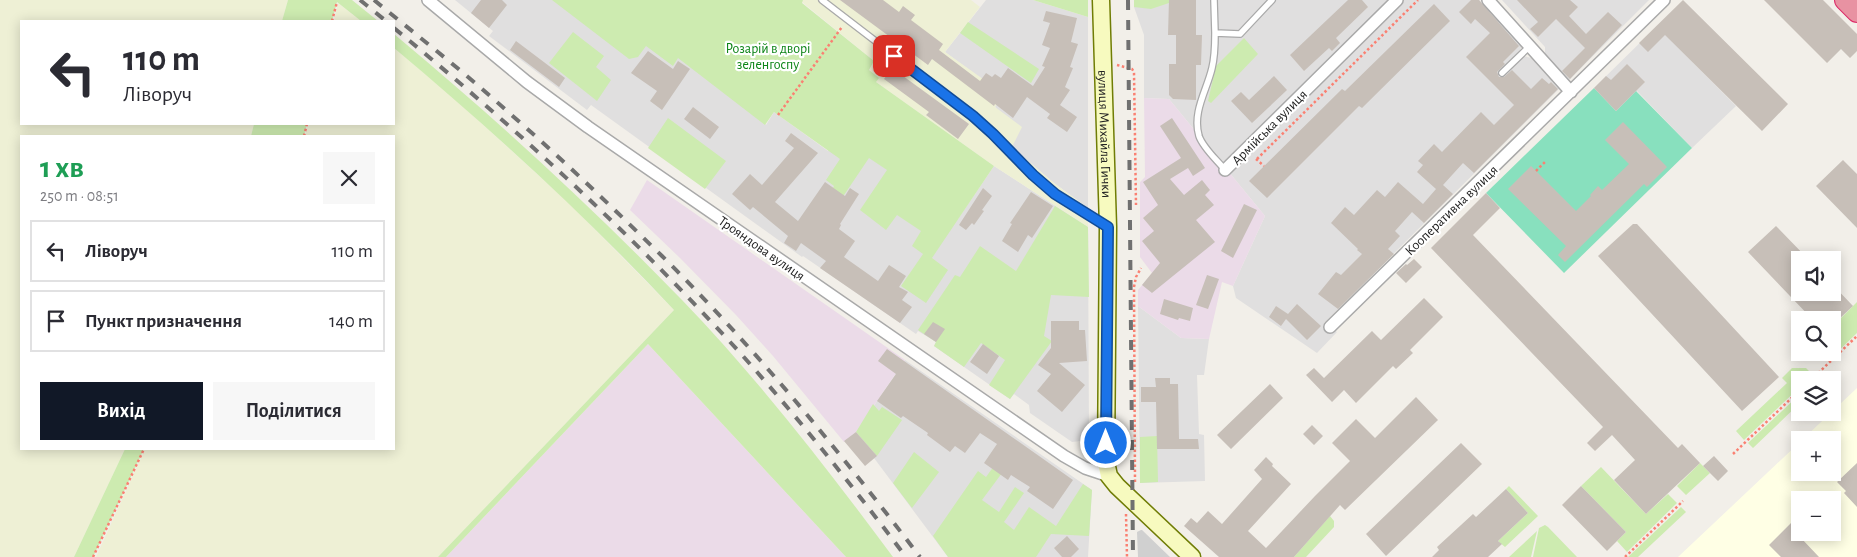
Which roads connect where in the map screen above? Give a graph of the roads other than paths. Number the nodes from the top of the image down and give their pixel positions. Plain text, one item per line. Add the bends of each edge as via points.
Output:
1 (428, 0) edge
2 (822, 0) edge
3 (1101, 0) edge
4 (1214, 0) edge
5 (1272, 0) edge
6 (1397, 0) edge
7 (1488, 0) edge
8 (1664, 0) edge
9 (1845, 0) edge
10 (1857, 12) edge
11 (1215, 33) junction
12 (1530, 46) junction
13 (1502, 74) dead end
14 (1571, 92) junction
15 (1225, 170) joint
16 (1108, 227) junction
17 (1330, 327) dead end
18 (1109, 476) junction
19 (1192, 557) edge

1 - 18 street, Трояндова вулиця via 526,82 588,127 1064,456
2 - 16 lane via 973,116 1055,194
3 - 16 street, вулиця Михайла Гички
4 - 11 lane, Армійська вулиця
5 - 11 lane via 1240,34
6 - 15 street, Армійська вулиця
7 - 12 street
8 - 14 street, Кооперативна вулиця
9 - 10 highway
11 - 15 lane, Армійська вулиця via 1215,55 1198,108 1198,129 1203,142
12 - 13 lane
12 - 14 street
14 - 17 street, Кооперативна вулиця
16 - 18 street, вулиця Михайла Гички via 1106,462
18 - 19 street via 1130,500

